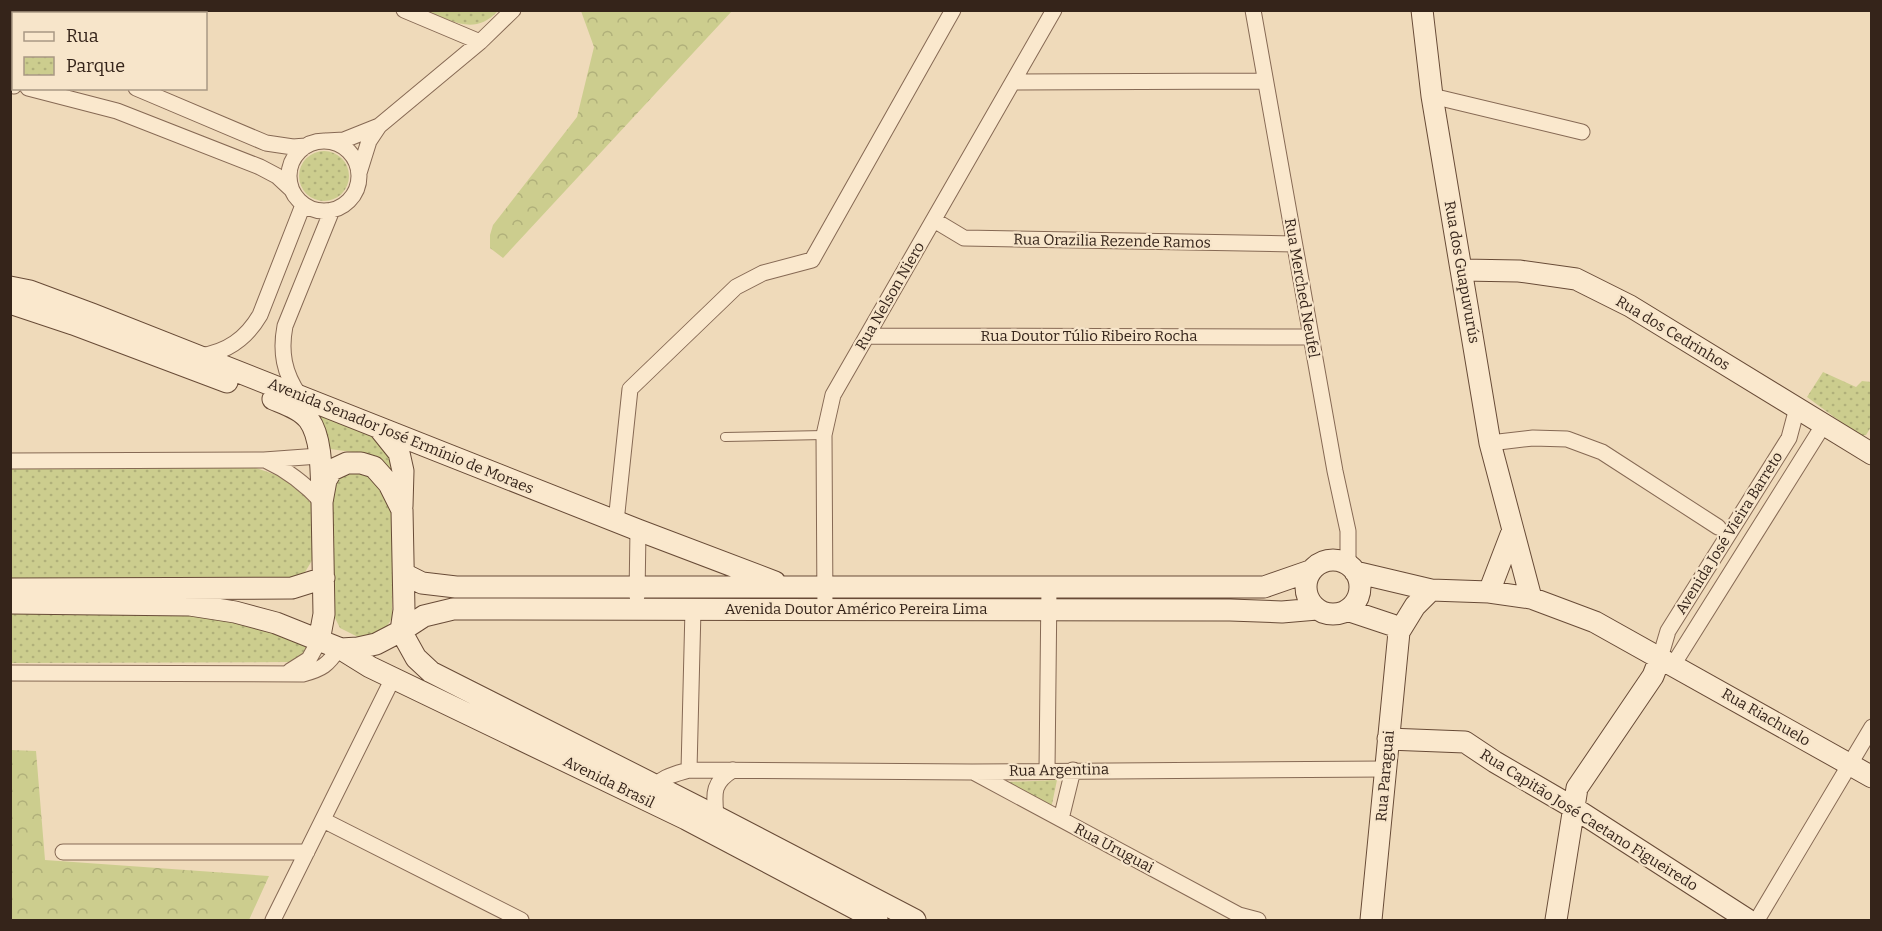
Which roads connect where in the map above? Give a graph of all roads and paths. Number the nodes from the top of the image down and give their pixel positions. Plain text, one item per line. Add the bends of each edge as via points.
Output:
1 (404, 10) edge
2 (513, 10) edge
3 (953, 10) edge
4 (1054, 10) edge
5 (1253, 10) edge
6 (1422, 10) edge
7 (480, 42) junction
8 (1265, 81) junction
9 (1013, 82) junction
10 (44, 90) edge
11 (141, 90) edge
12 (61, 92) edge
13 (1432, 96) junction
14 (379, 126) junction
15 (1582, 132) dead end
16 (326, 141) junction
17 (306, 146) junction
18 (358, 173) junction
19 (291, 189) junction
20 (303, 205) junction
21 (332, 210) junction
22 (934, 220) junction
23 (1294, 244) junction
24 (1462, 270) junction
25 (10, 287) edge
26 (10, 303) edge
27 (867, 336) junction
28 (1311, 337) junction
29 (200, 356) junction
30 (299, 395) junction
31 (1797, 408) junction
32 (1824, 424) junction
33 (377, 425) junction
34 (824, 435) junction
35 (725, 437) dead end
36 (1490, 443) junction
37 (1869, 449) edge
38 (319, 456) junction
39 (264, 460) junction
40 (10, 461) edge
41 (360, 463) junction
42 (322, 502) junction
43 (402, 510) junction
44 (616, 522) junction
45 (1718, 527) dead end
46 (638, 530) junction
47 (1512, 531) junction
48 (1352, 568) junction
49 (1311, 571) junction
50 (404, 574) junction
51 (324, 578) junction
52 (1049, 586) junction
53 (508, 587) junction
54 (568, 587) junction
55 (637, 587) junction
56 (790, 588) junction
57 (825, 588) junction
58 (10, 589) edge
59 (1431, 590) junction
60 (1490, 592) junction
61 (1531, 598) junction
62 (10, 603) edge
63 (507, 609) junction
64 (568, 609) junction
65 (636, 609) junction
66 (693, 609) junction
67 (1049, 609) junction
68 (1317, 609) junction
69 (825, 610) junction
70 (1347, 610) junction
71 (401, 632) junction
72 (1399, 632) junction
73 (333, 646) junction
74 (1662, 666) junction
75 (287, 672) junction
76 (10, 673) edge
77 (393, 678) junction
78 (1872, 727) edge
79 (524, 730) junction
80 (1388, 739) junction
81 (1849, 764) junction
82 (1385, 769) junction
83 (689, 770) junction
84 (1047, 770) junction
85 (1073, 770) junction
86 (733, 771) junction
87 (972, 771) junction
88 (1872, 777) edge
89 (651, 793) junction
90 (1574, 808) junction
91 (716, 816) junction
92 (1061, 819) junction
93 (323, 820) junction
94 (63, 852) dead end
95 (307, 852) junction
96 (273, 921) edge
97 (521, 921) edge
98 (877, 921) edge
99 (915, 921) edge
100 (1258, 921) edge
101 (1371, 921) edge
102 (1556, 921) edge
103 (1748, 921) edge
104 (1756, 921) edge

1 - 7 street
2 - 7 street
3 - 44 street via 812,260 763,273 736,287 630,389
4 - 9 street, Rua Nelson Niero
5 - 8 street, Rua Merched Neufel
6 - 13 main road, Rua dos Guapuvurús
7 - 14 street
8 - 9 street
8 - 23 street, Rua Merched Neufel
9 - 22 street, Rua Nelson Niero
10 - 12 street
11 - 17 street via 266,143
12 - 19 street via 260,167
13 - 15 street
13 - 24 main road, Rua dos Guapuvurús
14 - 16 street via 344,140
14 - 18 street via 369,141
16 - 17 street
16 - 18 street via 351,155
17 - 19 street via 293,160
18 - 21 street via 355,193
19 - 20 street
20 - 21 street
20 - 29 street via 254,326 224,350
21 - 30 street via 284,332 284,362
22 - 23 street, Rua Orazilia Rezende Ramos via 964,238
22 - 27 street, Rua Nelson Niero
23 - 28 street, Rua Merched Neufel
24 - 31 main road, Rua dos Cedrinhos via 1519,271 1576,279 1630,306
24 - 36 main road, Rua dos Guapuvurús
25 - 29 main road, Avenida Senador José Ermínio de Moraes via 30,291
26 - 38 main road, Avenida Senador José Ermínio de Moraes via 292,406 309,419 318,439
27 - 28 street, Rua Doutor Túlio Ribeiro Rocha
27 - 34 street, Rua Nelson Niero via 833,395
28 - 48 street, Rua Merched Neufel
29 - 30 main road, Avenida Senador José Ermínio de Moraes
30 - 33 main road, Avenida Senador José Ermínio de Moraes
31 - 32 main road, Rua dos Cedrinhos
31 - 74 street, Avenida José Vieira Barreto via 1789,438 1668,631
32 - 37 main road, Rua dos Cedrinhos
32 - 74 street, Avenida José Vieira Barreto
33 - 43 main road via 399,453 403,471
33 - 44 main road, Avenida Senador José Ermínio de Moraes
34 - 35 lane
34 - 57 street, Rua Nelson Niero
36 - 45 street via 1568,439 1602,452
36 - 47 main road, Rua dos Guapuvurús
38 - 39 street
38 - 41 main road
38 - 42 main road, Avenida Senador José Ermínio de Moraes
39 - 40 street
39 - 42 street via 286,470
41 - 42 main road via 347,463 332,470
41 - 43 main road via 374,467 389,484
42 - 51 main road
43 - 50 main road
44 - 46 main road, Avenida Senador José Ermínio de Moraes
46 - 55 street
46 - 56 main road, Avenida Senador José Ermínio de Moraes
47 - 60 main road
47 - 61 main road, Rua dos Guapuvurús
48 - 49 main road via 1339,560 1318,564
48 - 59 main road
48 - 70 main road via 1359,593
49 - 52 main road, Avenida Doutor Américo Pereira Lima via 1264,587
49 - 68 main road via 1306,591
50 - 53 main road, Avenida Doutor Américo Pereira Lima via 422,583
50 - 71 main road
51 - 58 main road via 291,588
51 - 73 main road via 324,614
52 - 57 main road, Avenida Doutor Américo Pereira Lima
52 - 67 street
53 - 54 main road, Avenida Doutor Américo Pereira Lima
53 - 63 lane
54 - 55 main road, Avenida Doutor Américo Pereira Lima
54 - 64 main road
55 - 56 main road, Avenida Doutor Américo Pereira Lima
55 - 65 street
56 - 57 main road, Avenida Doutor Américo Pereira Lima
57 - 69 street, Rua Nelson Niero
59 - 60 main road
59 - 72 main road, Rua Paraguai via 1414,606
60 - 61 main road
61 - 74 main road via 1595,622
62 - 73 main road, Avenida Brasil via 190,605 276,623
63 - 64 main road, Avenida Doutor Américo Pereira Lima
63 - 71 main road, Avenida Doutor Américo Pereira Lima via 453,609 424,616
64 - 65 main road, Avenida Doutor Américo Pereira Lima
65 - 66 main road, Avenida Doutor Américo Pereira Lima
66 - 69 main road, Avenida Doutor Américo Pereira Lima
66 - 83 street
67 - 68 main road, Avenida Doutor Américo Pereira Lima
67 - 69 main road, Avenida Doutor Américo Pereira Lima
67 - 84 street
68 - 70 main road via 1337,614
70 - 72 main road via 1392,625
71 - 73 main road, Avenida Doutor Américo Pereira Lima via 358,648
71 - 79 main road, Avenida Brasil via 416,658 431,672
72 - 80 main road, Rua Paraguai
73 - 75 street
73 - 75 street via 331,660 320,670
73 - 77 main road, Avenida Brasil
74 - 81 main road, Rua Riachuelo
74 - 90 main road via 1576,788
75 - 76 street
77 - 79 main road, Avenida Brasil
77 - 93 street
78 - 81 street
79 - 89 main road, Avenida Brasil
80 - 82 main road, Rua Paraguai
80 - 90 main road, Rua Capitão José Caetano Figueiredo via 1465,742
81 - 88 main road, Rua Riachuelo
81 - 104 street
82 - 85 street, Rua Argentina
82 - 101 main road, Rua Paraguai
83 - 86 street, Rua Argentina
83 - 89 street, Rua Argentina via 670,775
84 - 85 street, Rua Argentina
84 - 87 street, Rua Argentina
85 - 92 street
86 - 87 street, Rua Argentina
86 - 91 street via 716,785
87 - 92 street, Rua Uruguai
89 - 91 main road, Avenida Brasil
89 - 98 main road, Avenida Brasil
90 - 102 main road
90 - 103 main road, Rua Capitão José Caetano Figueiredo
91 - 99 main road, Avenida Brasil
92 - 100 street, Rua Uruguai via 1239,915
93 - 95 street
93 - 97 street
94 - 95 street
95 - 96 street

